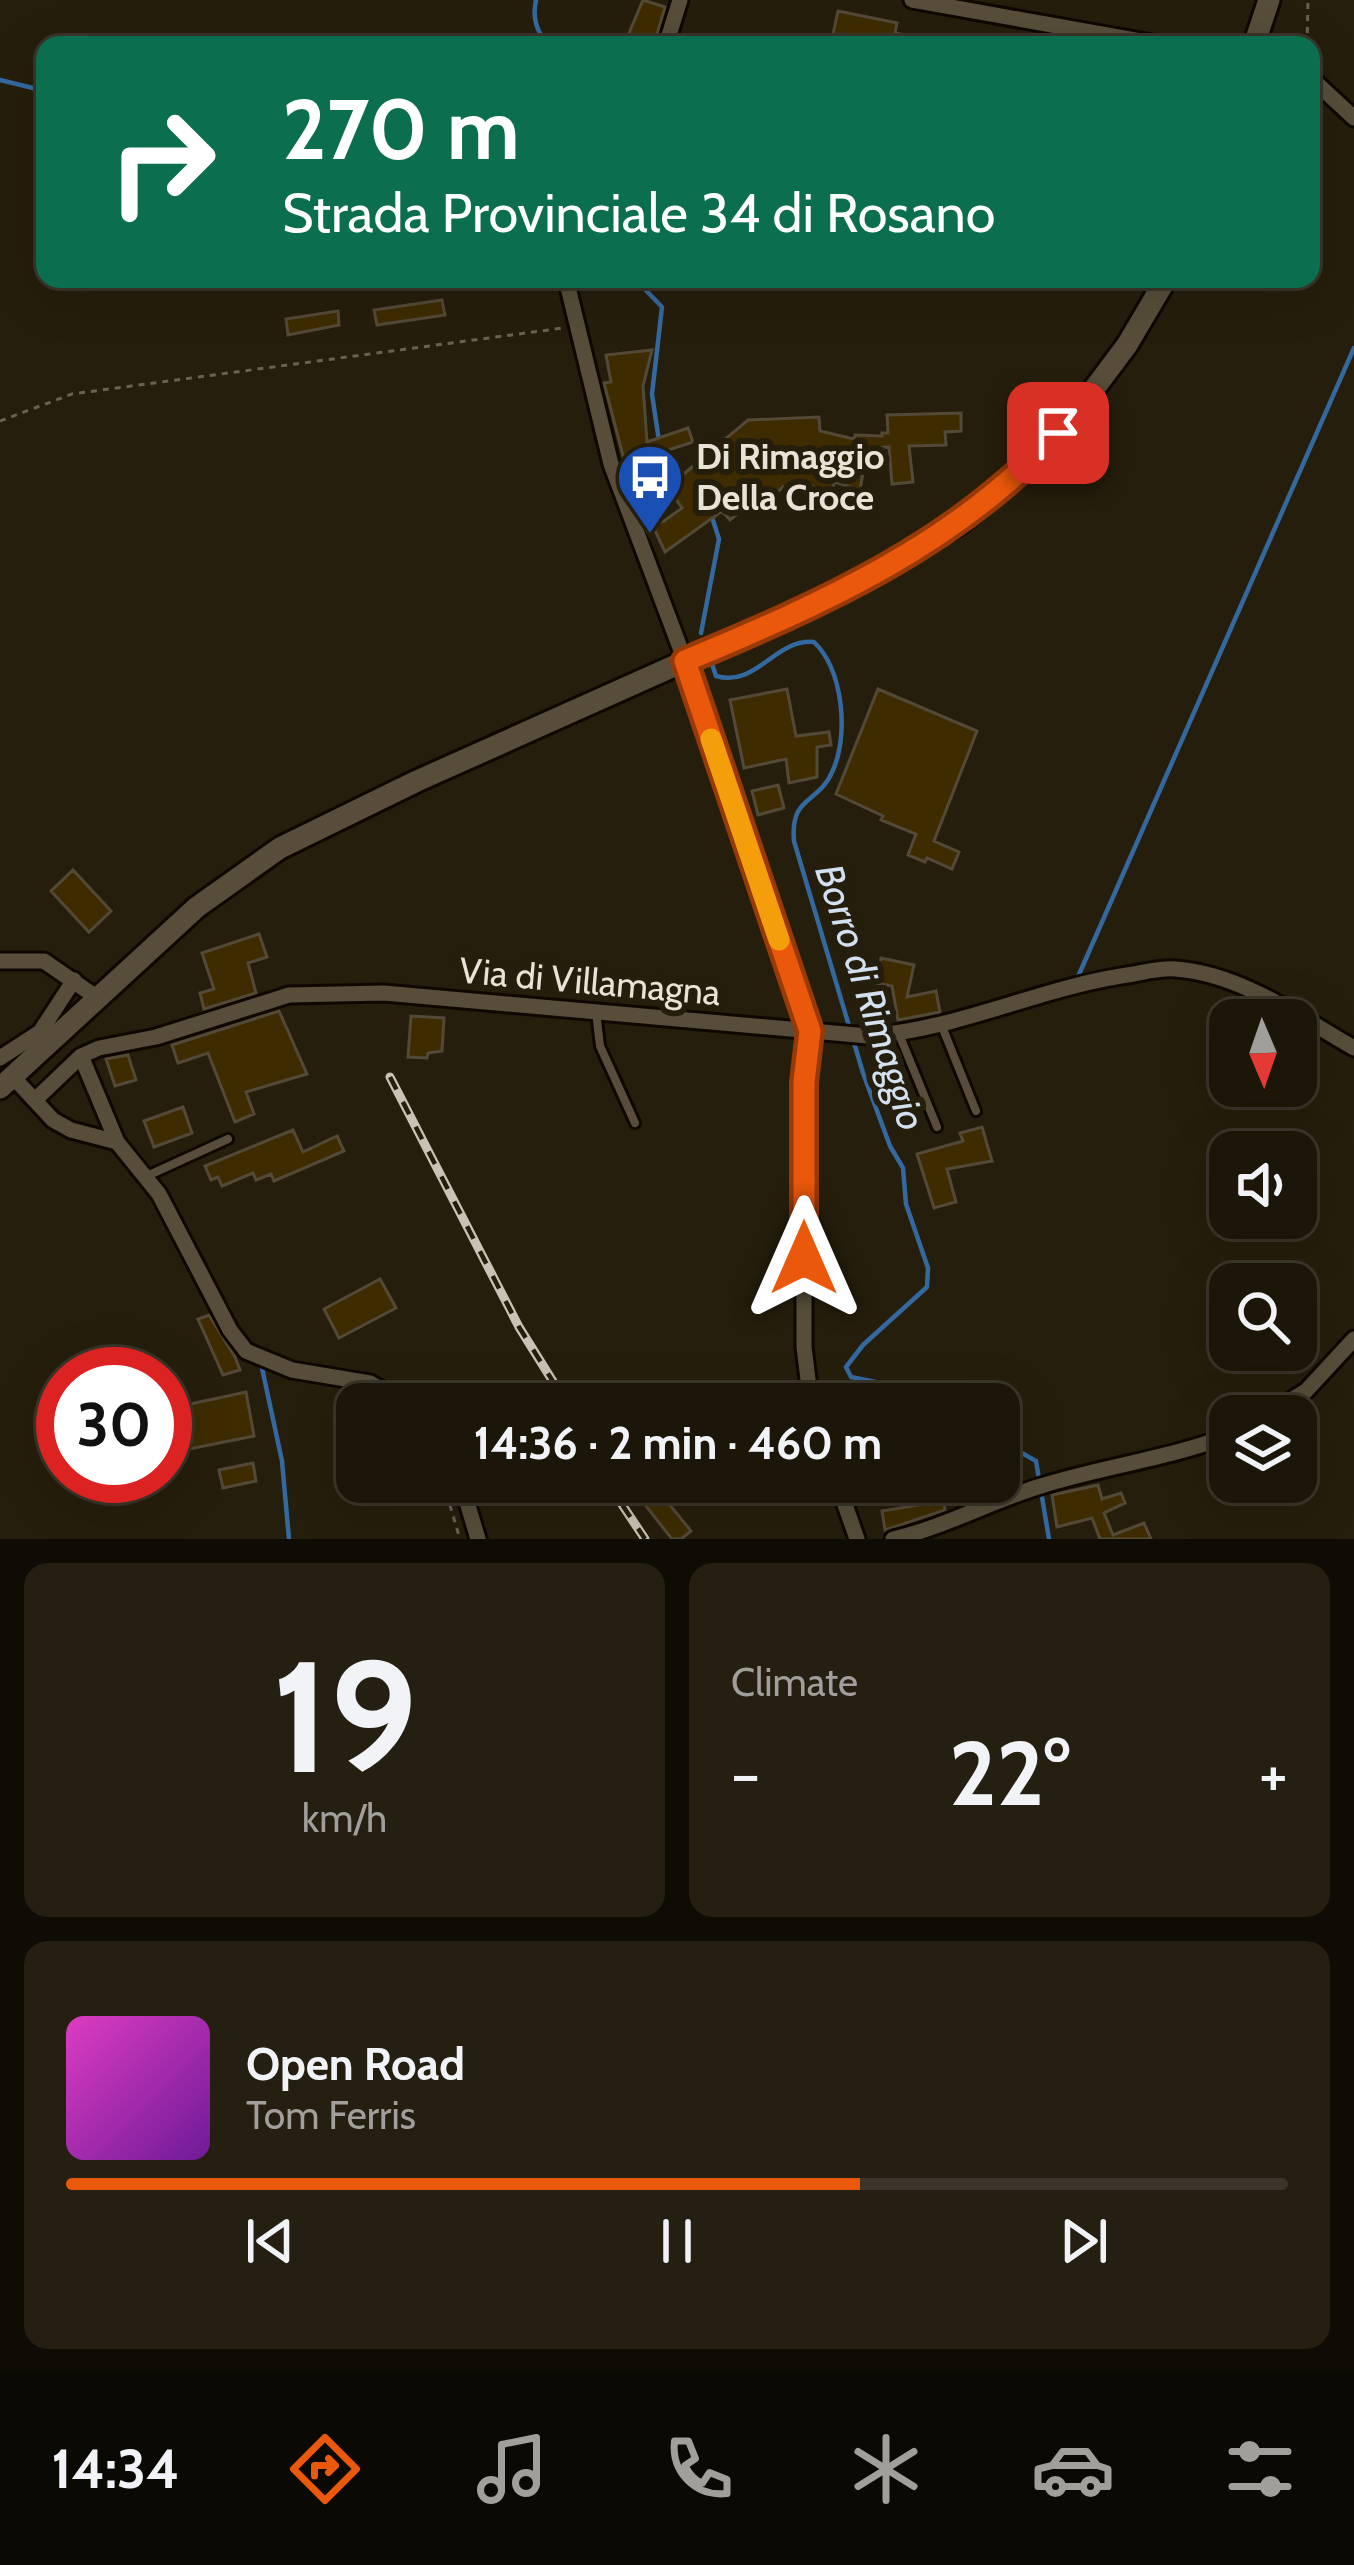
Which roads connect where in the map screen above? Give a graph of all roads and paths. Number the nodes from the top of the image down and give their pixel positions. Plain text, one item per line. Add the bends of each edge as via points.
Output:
1 (680, 0) edge
2 (911, 0) edge
3 (1269, 0) edge
4 (1308, 0) edge
5 (669, 36) edge
6 (1113, 36) edge
7 (1257, 36) edge
8 (1307, 36) edge
9 (1320, 86) edge
10 (1354, 118) edge
11 (568, 288) edge
12 (1161, 288) edge
13 (577, 326) junction
14 (0, 421) edge
15 (690, 659) junction
16 (0, 962) edge
17 (74, 980) junction
18 (99, 999) junction
19 (596, 1012) junction
20 (941, 1024) junction
21 (810, 1031) junction
22 (898, 1034) junction
23 (1354, 1048) edge
24 (81, 1056) junction
25 (4, 1074) edge
26 (36, 1100) junction
27 (976, 1111) dead end
28 (635, 1123) dead end
29 (937, 1127) dead end
30 (228, 1139) dead end
31 (117, 1142) junction
32 (147, 1176) junction
33 (1354, 1340) edge
34 (364, 1383) edge
35 (809, 1383) edge
36 (1299, 1395) edge
37 (1209, 1444) edge
38 (449, 1503) edge
39 (467, 1503) edge
40 (844, 1503) edge
41 (460, 1539) edge
42 (478, 1539) edge
43 (857, 1539) edge
44 (893, 1539) edge

1 - 5 street
2 - 6 street
3 - 7 main road
4 - 8 path
9 - 10 street
11 - 13 street
12 - 15 main road via 1085,401 1027,467 960,523 855,586
13 - 14 path via 72,394
13 - 15 street via 611,464
15 - 18 main road via 292,841 197,907
15 - 21 street
16 - 17 street via 44,961
17 - 18 street
17 - 25 street
18 - 25 main road
19 - 21 street, Via di Villamagna
19 - 24 street, Via di Villamagna via 384,993 289,995
19 - 28 lane via 600,1046
20 - 22 street, Via di Villamagna
20 - 23 street, Via di Villamagna via 1172,968 1260,994
20 - 27 lane
21 - 22 street, Via di Villamagna
21 - 35 street
22 - 29 lane
24 - 26 street, Via di Villamagna
24 - 31 street
25 - 26 street
26 - 31 street via 70,1130
30 - 32 lane
31 - 32 street
32 - 34 street via 246,1351 292,1370
33 - 36 street
37 - 44 street via 1041,1486
38 - 41 path
39 - 42 street
40 - 43 street

